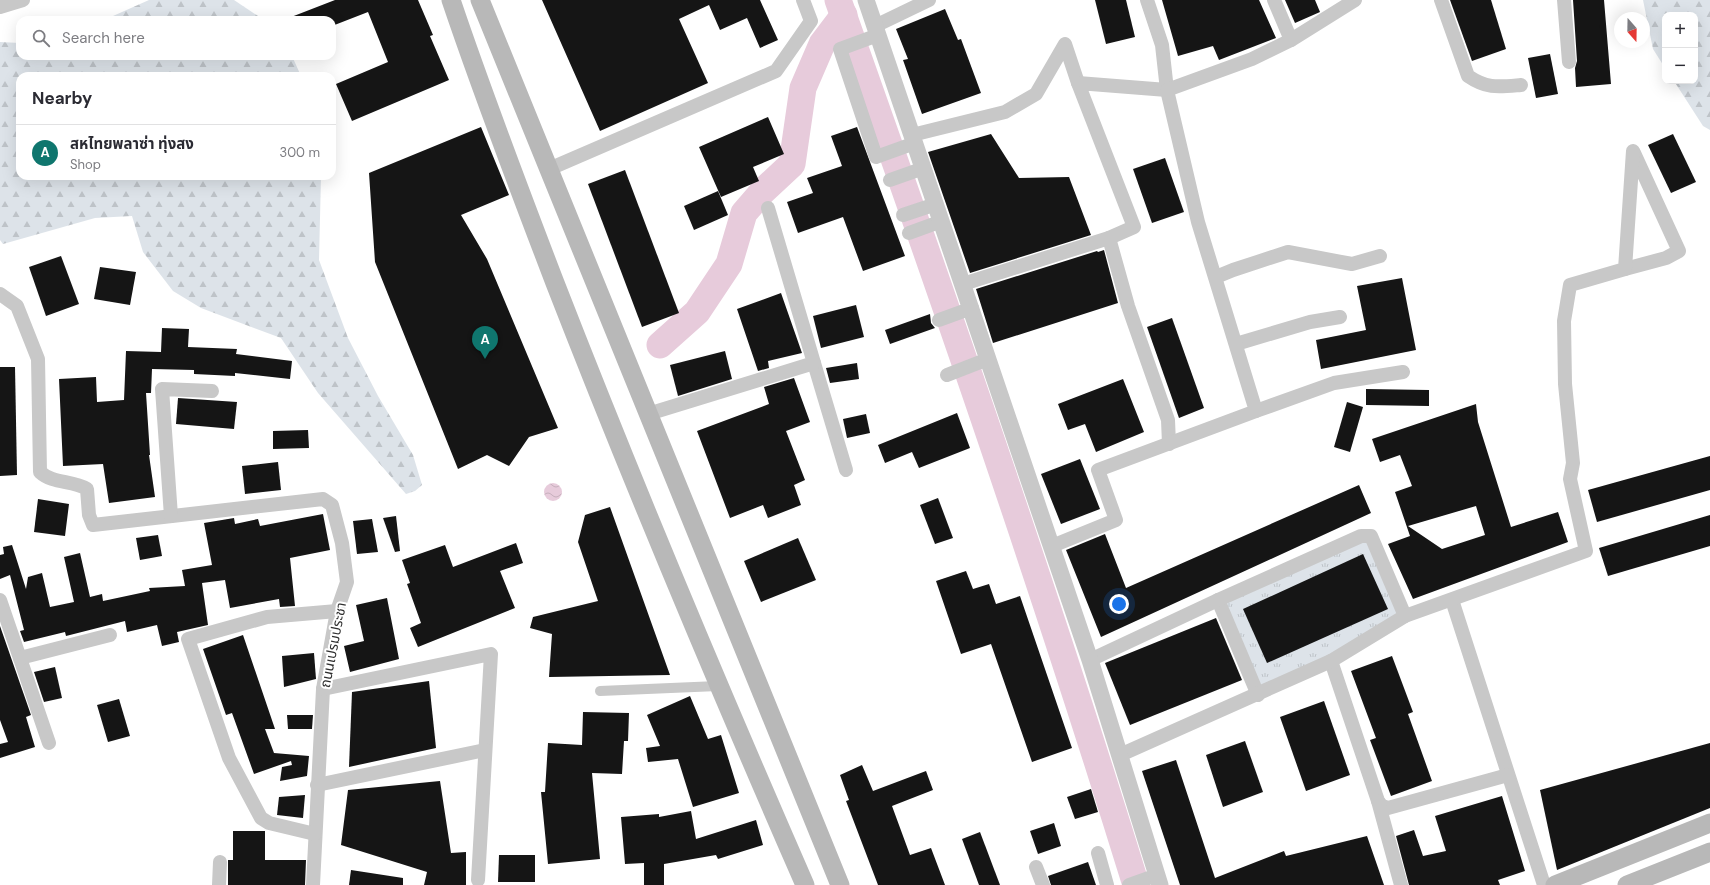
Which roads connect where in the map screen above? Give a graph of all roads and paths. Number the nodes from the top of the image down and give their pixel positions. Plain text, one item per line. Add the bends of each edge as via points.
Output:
1 (23, 0) edge
2 (803, 0) edge
3 (866, 0) edge
4 (929, 0) edge
5 (1148, 0) edge
6 (1274, 0) edge
7 (1355, 0) edge
8 (1441, 0) edge
9 (1564, 0) edge
10 (482, 3) edge
11 (452, 5) edge
12 (0, 7) edge
13 (877, 32) junction
14 (1291, 40) junction
15 (1569, 62) dead end
16 (1078, 83) junction
17 (1520, 85) dead end
18 (1167, 90) junction
19 (914, 141) junction
20 (923, 168) junction
21 (549, 169) junction
22 (890, 180) dead end
23 (935, 204) junction
24 (768, 208) dead end
25 (903, 215) dead end
26 (941, 222) junction
27 (908, 233) dead end
28 (1109, 238) junction
29 (1380, 256) dead end
30 (1625, 270) junction
31 (1216, 277) junction
32 (963, 284) junction
33 (0, 294) edge
34 (972, 308) junction
35 (1340, 317) dead end
36 (939, 320) dead end
37 (1236, 344) junction
38 (983, 362) junction
39 (814, 363) junction
40 (1403, 372) dead end
41 (948, 375) dead end
42 (212, 391) dead end
43 (1256, 411) junction
44 (648, 414) junction
45 (1169, 444) junction
46 (846, 470) dead end
47 (172, 516) junction
48 (1052, 546) junction
49 (0, 600) edge
50 (1218, 600) junction
51 (1452, 600) junction
52 (337, 611) junction
53 (1405, 616) junction
54 (110, 635) dead end
55 (20, 658) junction
56 (1090, 660) junction
57 (1331, 661) junction
58 (718, 686) junction
59 (323, 690) junction
60 (600, 691) dead end
61 (1258, 695) junction
62 (49, 743) dead end
63 (485, 750) junction
64 (1120, 755) junction
65 (1508, 775) junction
66 (317, 785) junction
67 (1378, 801) junction
68 (1710, 823) edge
69 (315, 834) junction
70 (1710, 852) edge
71 (1098, 853) dead end
72 (220, 862) dead end
73 (1036, 867) dead end
74 (478, 880) dead end
75 (1155, 880) edge
76 (219, 885) edge
77 (313, 885) edge
78 (805, 885) edge
79 (840, 885) edge
80 (1043, 885) edge
81 (1107, 885) edge
82 (1130, 885) edge
83 (1401, 885) edge
84 (1544, 885) edge
85 (1554, 885) edge
86 (1627, 885) edge

1 - 12 street
2 - 21 street via 811,21 776,71
3 - 13 street
4 - 13 street
5 - 18 street via 1162,45
6 - 14 street
7 - 14 street
8 - 17 street via 1468,76 1491,87
9 - 15 street
10 - 21 main road
11 - 58 main road via 526,207 603,405
13 - 19 street
13 - 19 street via 840,49 876,157
14 - 18 street via 1252,59
16 - 18 street
16 - 19 street via 1065,44 1036,94 1005,112
16 - 28 street via 1134,227
18 - 31 street via 1198,222
19 - 20 street
20 - 22 street
20 - 23 street
21 - 44 main road
23 - 25 street
23 - 26 street
24 - 39 street
26 - 27 street
26 - 32 street
28 - 32 street
28 - 45 street via 1128,306 1168,420
29 - 31 street via 1352,264 1288,252
30 - 30 street via 1666,258 1679,251 1633,151
30 - 51 street via 1570,285 1564,321 1565,384 1573,463 1570,479 1586,551
31 - 37 street
32 - 34 street
33 - 47 street, ถนนเปรมประชา via 17,306 38,359 40,472 46,478 80,485 87,489 89,515 93,525
34 - 36 street
34 - 38 street
35 - 37 street via 1310,322
37 - 43 street
38 - 41 street
38 - 48 street
39 - 44 street
39 - 46 street
40 - 43 street via 1334,383
42 - 47 street via 162,389
43 - 45 street
44 - 79 main road
45 - 48 street via 1098,470 1116,520
47 - 52 street, ถนนเปรมประชา via 323,499 332,506 346,570 347,582
48 - 56 street
49 - 55 street
50 - 53 street via 1361,536 1371,536
50 - 56 street
50 - 61 street
51 - 53 street
51 - 65 street
52 - 59 street, ถนนเปรมประชา
52 - 69 street via 266,617 188,639 229,758 261,818 269,823
53 - 57 street
54 - 55 street
55 - 62 street
56 - 64 street
57 - 61 street
57 - 67 street
58 - 60 street
58 - 78 main road
59 - 63 street via 491,654
59 - 66 street, ถนนเปรมประชา
61 - 64 street
63 - 66 street
63 - 74 street
64 - 75 street
65 - 67 street via 1388,808
65 - 84 street
66 - 69 street, ถนนเปรมประชา
67 - 83 street
68 - 85 main road
69 - 77 street, ถนนเปรมประชา
70 - 86 main road
71 - 81 street
72 - 76 street
73 - 80 street
75 - 82 street

